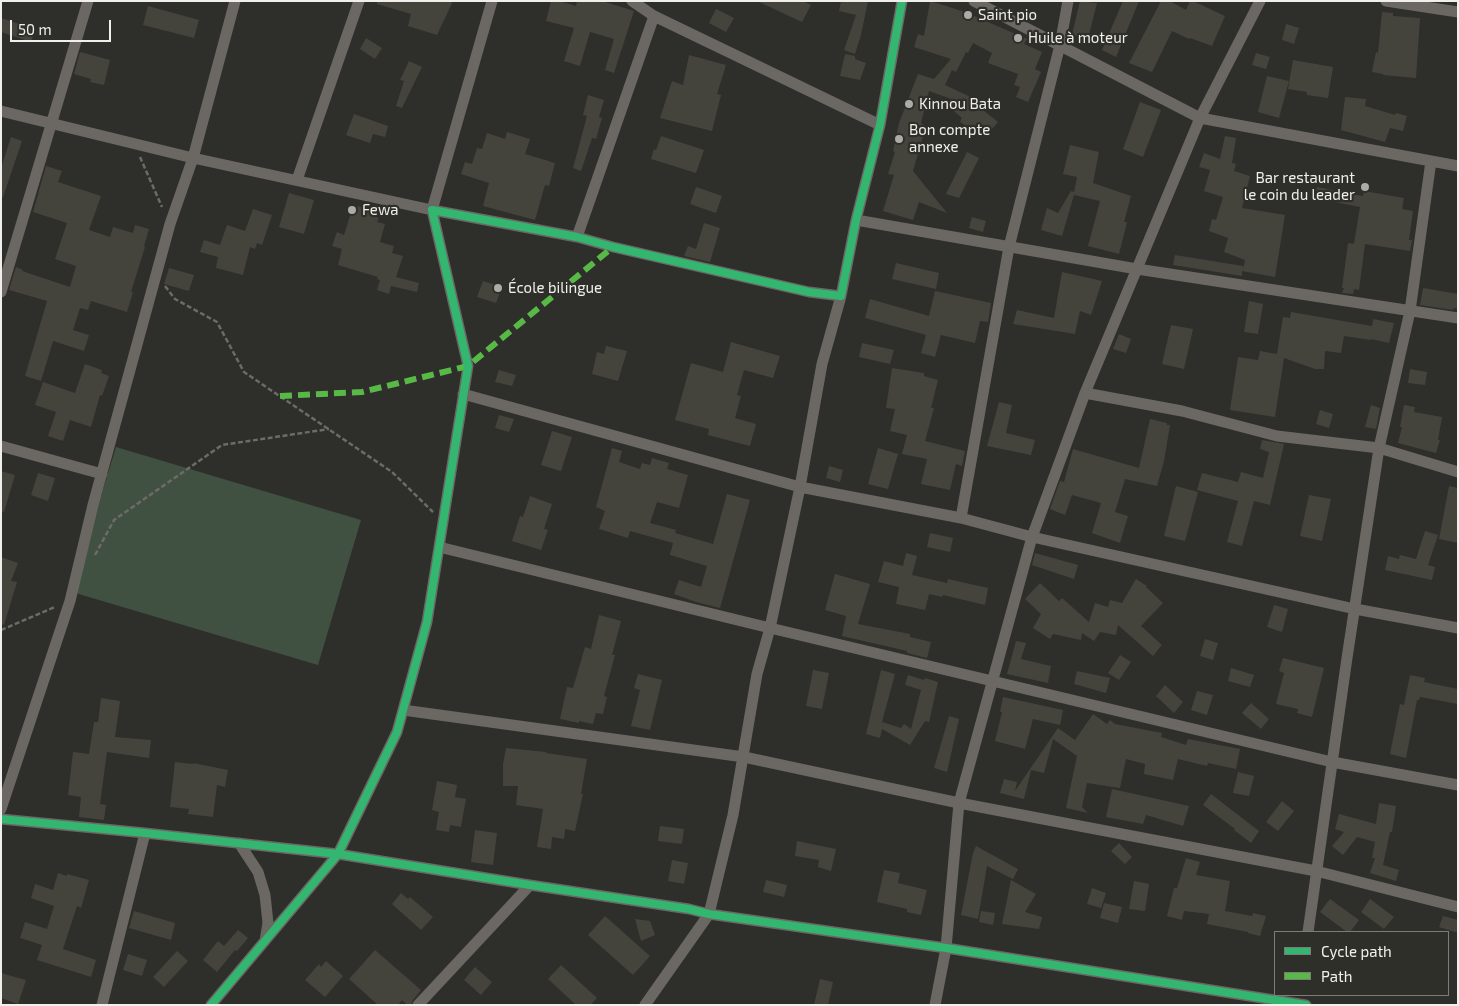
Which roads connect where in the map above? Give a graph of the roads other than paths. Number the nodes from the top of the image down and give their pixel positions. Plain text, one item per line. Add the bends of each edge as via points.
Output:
1 (88, 1) edge
2 (235, 1) edge
3 (359, 1) edge
4 (492, 1) edge
5 (632, 1) edge
6 (902, 1) edge
7 (974, 1) edge
8 (1068, 1) edge
9 (1260, 1) edge
10 (1386, 1) edge
11 (1458, 12) edge
12 (654, 16) junction
13 (1060, 45) junction
14 (1, 110) edge
15 (1200, 118) junction
16 (50, 123) junction
17 (880, 125) junction
18 (193, 158) junction
19 (1431, 161) junction
20 (1458, 166) edge
21 (297, 180) junction
22 (432, 210) junction
23 (856, 220) junction
24 (577, 237) junction
25 (1009, 247) junction
26 (1137, 269) junction
27 (1, 292) edge
28 (841, 296) junction
29 (1410, 311) junction
30 (1458, 318) edge
31 (1084, 392) junction
32 (464, 394) junction
33 (1, 446) edge
34 (1379, 448) junction
35 (1458, 472) edge
36 (102, 474) junction
37 (800, 487) junction
38 (961, 518) junction
39 (1032, 537) junction
40 (439, 547) junction
41 (1355, 609) junction
42 (770, 628) junction
43 (1458, 628) edge
44 (992, 681) junction
45 (404, 710) junction
46 (744, 757) junction
47 (1332, 762) junction
48 (1458, 785) edge
49 (959, 803) junction
50 (1, 809) edge
51 (1, 819) edge
52 (145, 833) junction
53 (239, 843) junction
54 (338, 854) junction
55 (1316, 871) junction
56 (530, 885) junction
57 (1458, 908) edge
58 (709, 914) junction
59 (1308, 931) edge
60 (265, 941) junction
61 (946, 948) junction
62 (1301, 1002) edge
63 (102, 1005) edge
64 (211, 1005) edge
65 (418, 1005) edge
66 (645, 1005) edge
67 (935, 1005) edge

1 - 16 street
2 - 18 street
3 - 21 street
4 - 22 street
5 - 12 street
6 - 17 street
7 - 13 street
8 - 13 street
9 - 15 street
10 - 11 street
12 - 17 street
12 - 24 street
13 - 15 street
13 - 25 street
14 - 16 street
15 - 19 street
15 - 26 street
16 - 18 street
16 - 27 street
17 - 23 street
18 - 21 street
18 - 36 street via 170,224
19 - 20 street
19 - 29 street
21 - 22 street
22 - 24 street
22 - 32 street via 468,366
23 - 25 street
23 - 28 street
24 - 28 street via 809,292
25 - 26 street
25 - 38 street
26 - 29 street
26 - 31 street
28 - 37 street via 822,364
29 - 30 street
29 - 34 street
31 - 34 street via 1182,411 1277,436
31 - 39 street
32 - 37 street
32 - 40 street
33 - 36 street
34 - 35 street
34 - 41 street
36 - 50 street via 70,600
37 - 38 street
37 - 42 street
38 - 39 street
39 - 41 street
39 - 44 street
40 - 42 street
40 - 45 street via 427,622
41 - 43 street
41 - 47 street
42 - 44 street
42 - 46 street via 757,674
44 - 47 street
44 - 49 street
45 - 46 street
45 - 54 street via 397,732
46 - 49 street
46 - 58 street
47 - 48 street
47 - 55 street
49 - 55 street
49 - 61 street
51 - 52 street
52 - 53 street
52 - 63 street
53 - 54 street
53 - 60 street via 258,872 265,895 268,923
54 - 56 street
54 - 60 street
55 - 57 street
55 - 59 street
56 - 58 street
56 - 65 street
58 - 61 street
58 - 66 street
60 - 64 street
61 - 62 street
61 - 67 street

